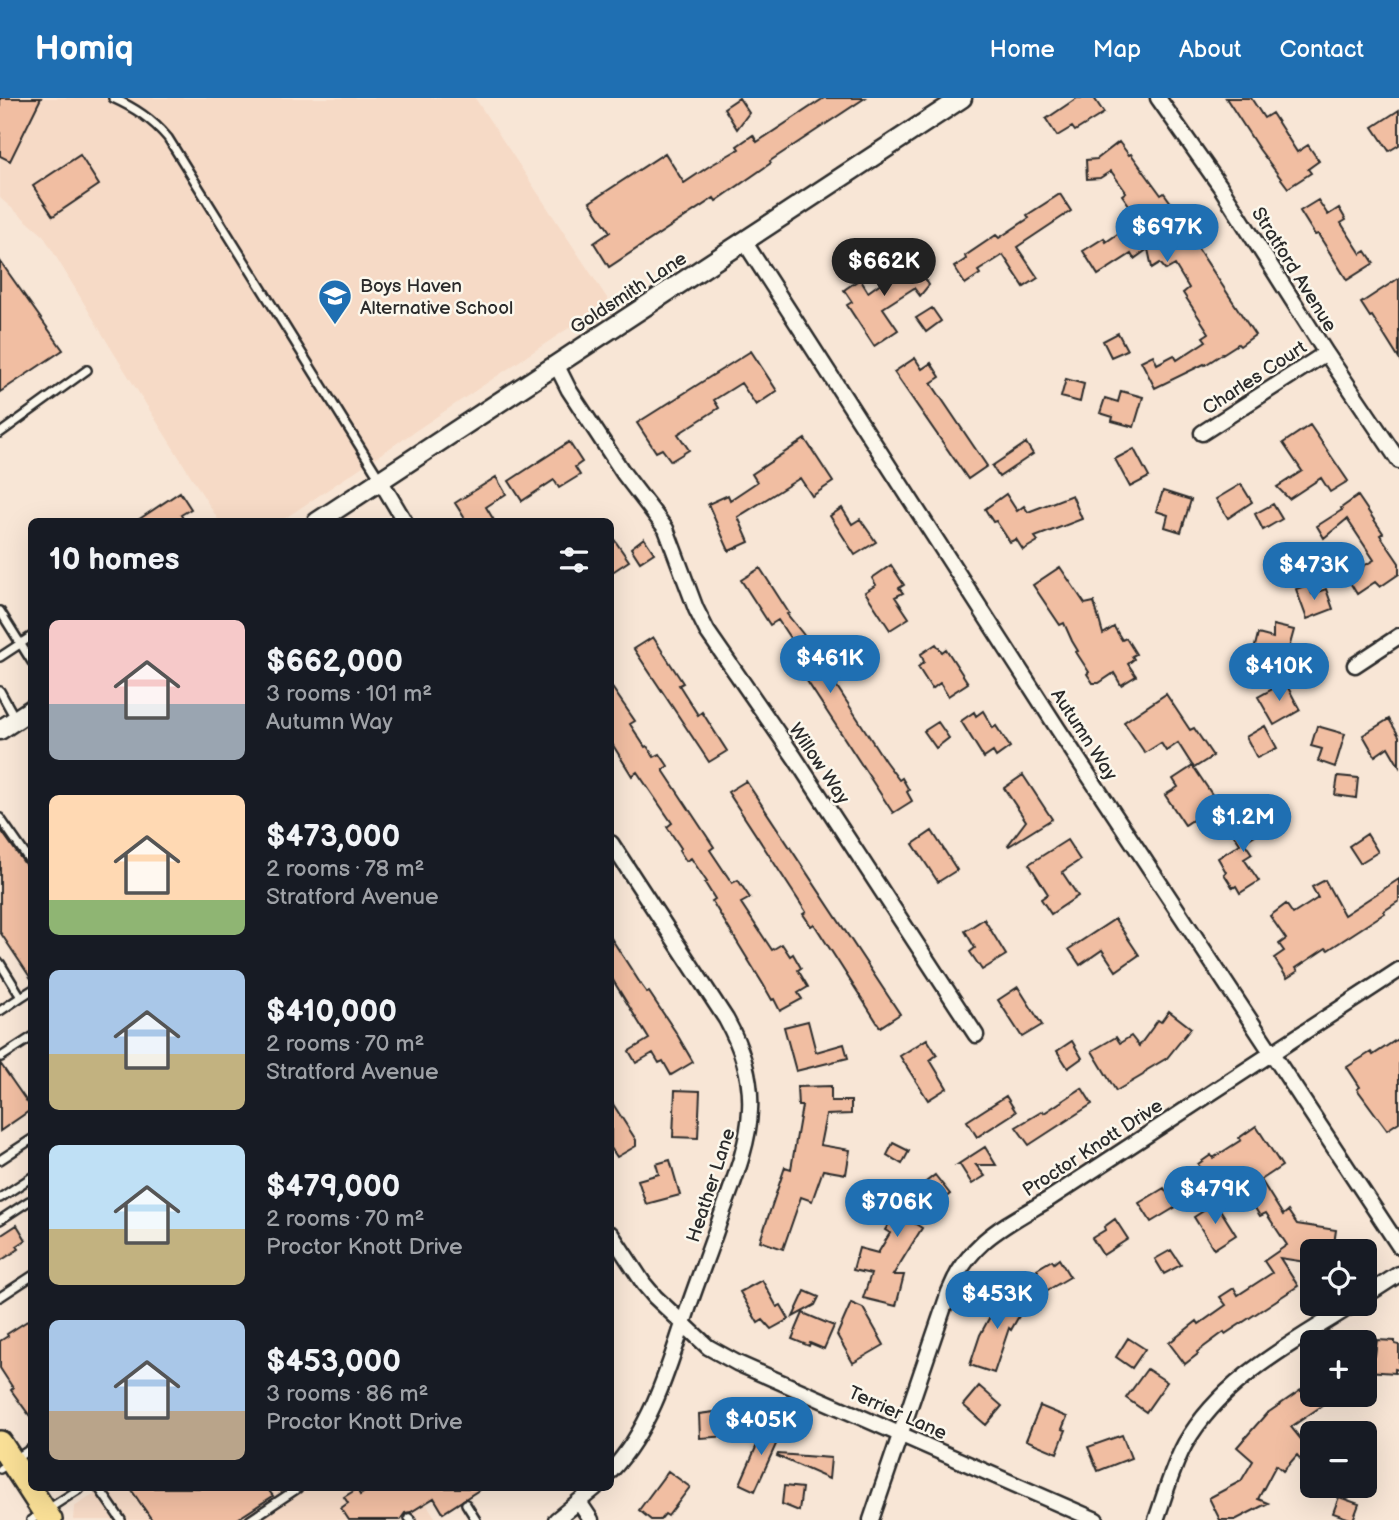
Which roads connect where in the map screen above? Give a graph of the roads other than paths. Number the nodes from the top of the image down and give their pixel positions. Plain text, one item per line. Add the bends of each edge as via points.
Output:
1 (113, 98) edge
2 (962, 98) edge
3 (1158, 98) edge
4 (744, 241) junction
5 (1326, 353) junction
6 (556, 364) junction
7 (87, 370) dead end
8 (0, 433) edge
9 (1202, 433) dead end
10 (1399, 461) edge
11 (380, 480) junction
12 (323, 518) edge
13 (403, 518) edge
14 (0, 611) edge
15 (1399, 636) edge
16 (28, 639) edge
17 (20, 644) junction
18 (28, 656) edge
19 (0, 657) edge
20 (1355, 665) dead end
21 (0, 691) edge
22 (28, 712) edge
23 (16, 719) junction
24 (0, 730) edge
25 (0, 818) edge
26 (614, 848) edge
27 (28, 858) edge
28 (0, 963) edge
29 (1399, 970) edge
30 (28, 993) edge
31 (22, 997) junction
32 (0, 1011) edge
33 (976, 1035) dead end
34 (28, 1040) edge
35 (1272, 1052) junction
36 (1, 1058) edge
37 (28, 1142) edge
38 (0, 1160) edge
39 (28, 1180) edge
40 (0, 1198) edge
41 (28, 1202) edge
42 (0, 1220) edge
43 (614, 1239) edge
44 (1399, 1246) edge
45 (1399, 1274) edge
46 (28, 1279) edge
47 (1377, 1289) edge
48 (0, 1297) edge
49 (1336, 1316) edge
50 (682, 1324) junction
51 (901, 1433) junction
52 (11, 1455) edge
53 (614, 1468) edge
54 (28, 1489) edge
55 (29, 1491) edge
56 (77, 1491) edge
57 (101, 1491) edge
58 (294, 1491) edge
59 (592, 1491) edge
60 (579, 1502) junction
61 (466, 1504) dead end
62 (42, 1517) edge
63 (121, 1520) edge
64 (250, 1520) edge
65 (476, 1520) edge
66 (556, 1520) edge
67 (591, 1520) edge
68 (871, 1520) edge
69 (1096, 1520) edge
70 (1156, 1520) edge

1 - 11 lane via 150,119 168,138
2 - 4 street, Goldsmith Lane
3 - 5 street, Stratford Avenue
4 - 6 street, Goldsmith Lane
4 - 35 street, Autumn Way
5 - 9 street, Charles Court
5 - 10 street, Stratford Avenue
6 - 11 street, Goldsmith Lane
6 - 33 street, Willow Way via 624,474 666,529 707,631
7 - 8 lane
11 - 12 street, Goldsmith Lane
11 - 13 street
14 - 17 lane
15 - 20 street
16 - 17 lane
17 - 18 lane
17 - 19 lane
21 - 23 lane
22 - 23 street
23 - 24 street
25 - 27 lane
26 - 50 street, Heather Lane via 731,1029 751,1091 748,1133
28 - 31 lane
29 - 35 street, Proctor Knott Drive
30 - 31 lane
31 - 32 lane
34 - 36 lane
35 - 44 street, Autumn Way
35 - 51 street, Proctor Knott Drive via 979,1245 955,1278
37 - 38 lane
39 - 40 lane
41 - 42 lane
43 - 50 street, Terrier Lane via 644,1284
45 - 47 street
46 - 48 lane
49 - 70 street via 1241,1378 1208,1410 1185,1445
50 - 51 street, Terrier Lane via 708,1348 737,1363
50 - 53 street, Heather Lane via 657,1398
51 - 68 street, Proctor Knott Drive
51 - 69 street, Terrier Lane
52 - 54 main road
55 - 62 main road
56 - 62 lane
57 - 63 lane
58 - 64 lane
59 - 60 street
60 - 66 street
60 - 67 street
61 - 65 lane

